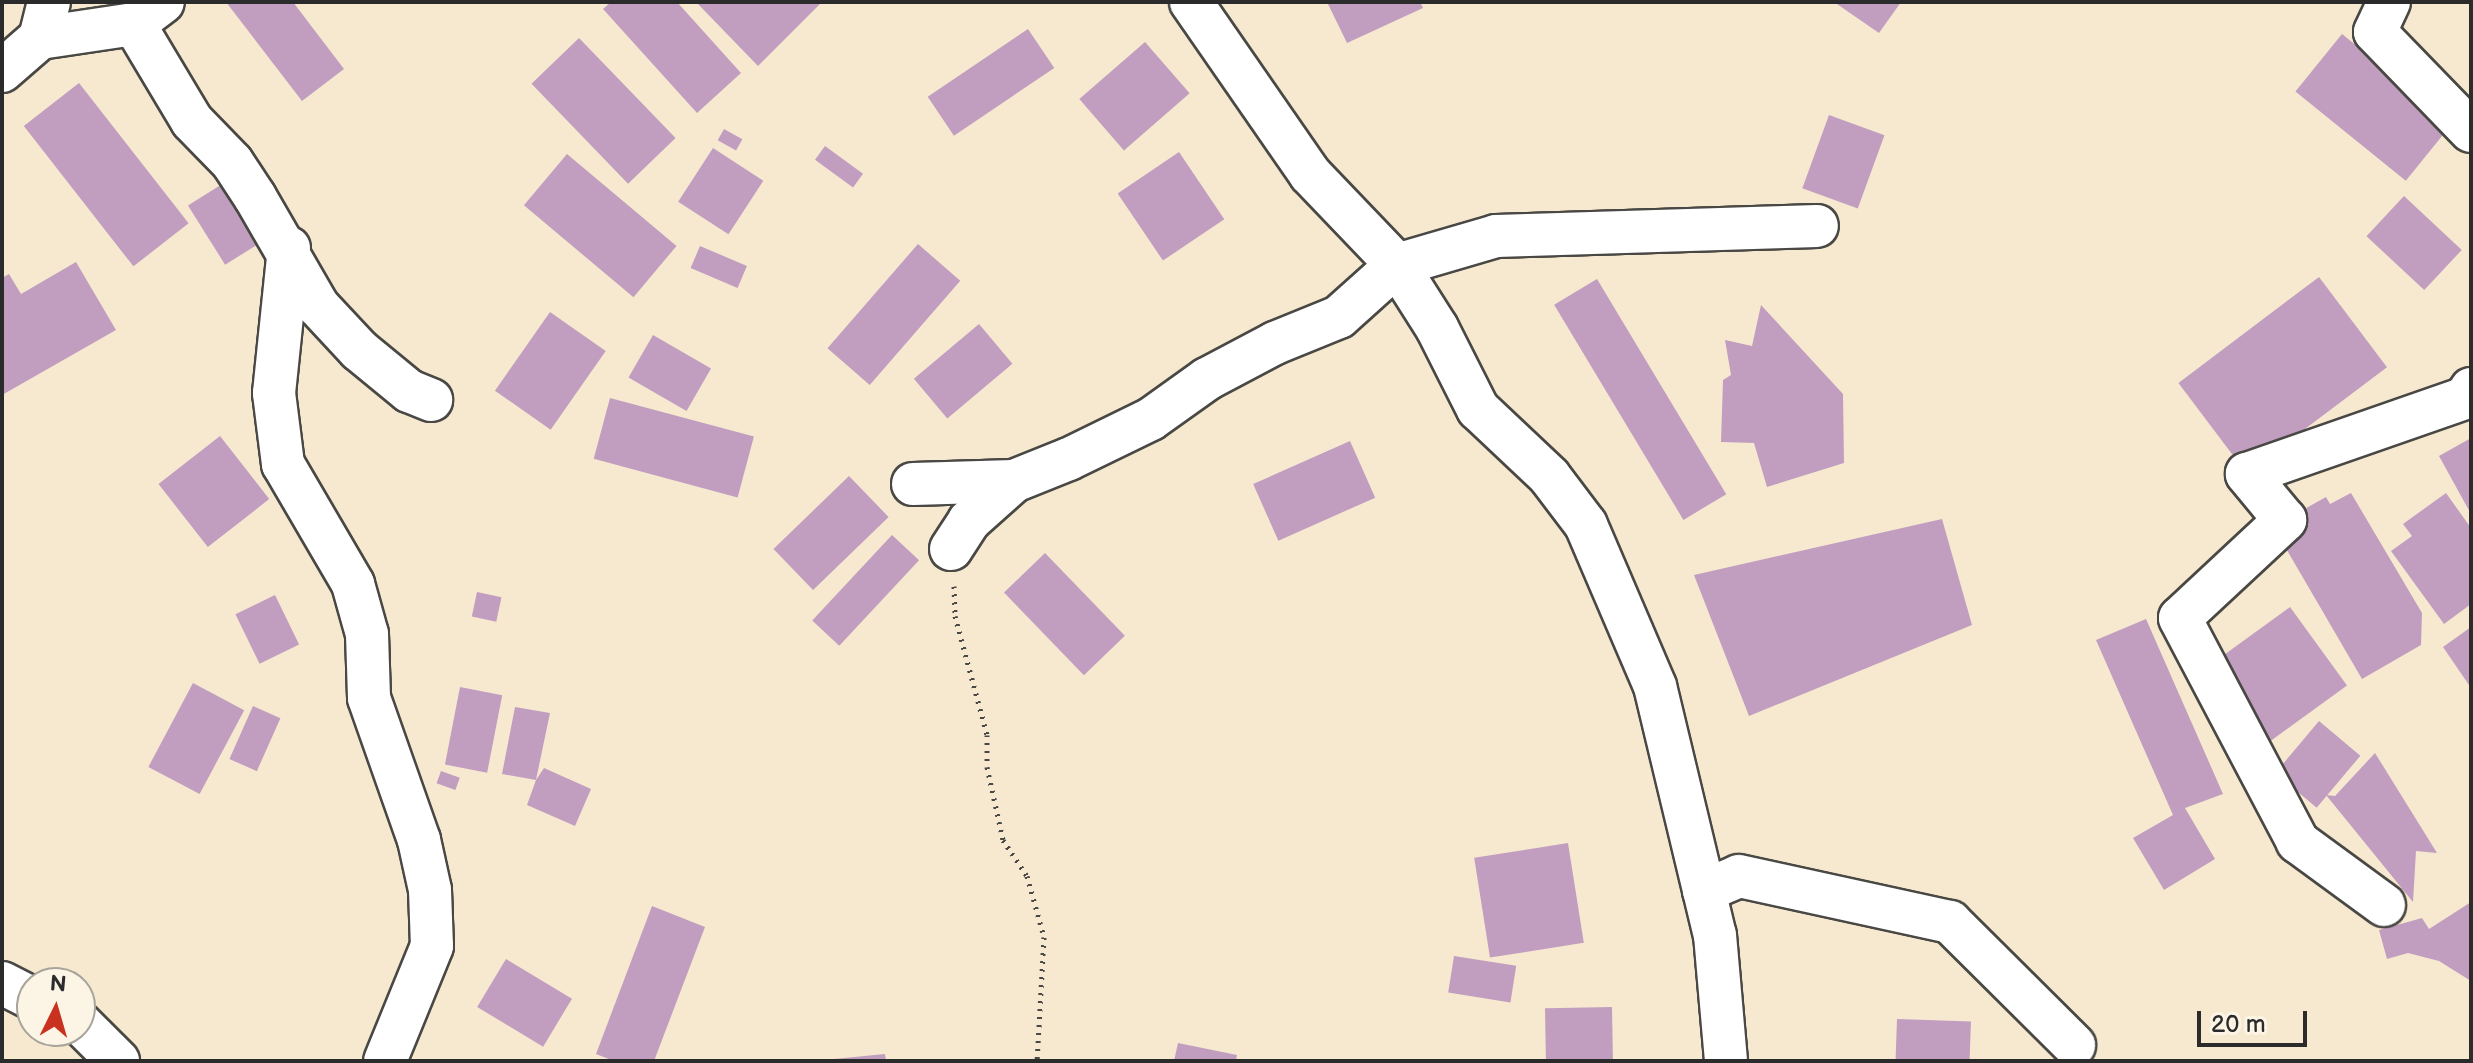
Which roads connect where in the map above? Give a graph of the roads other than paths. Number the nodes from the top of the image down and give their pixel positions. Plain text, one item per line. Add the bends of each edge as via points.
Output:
1 (1191, 2) edge
2 (2389, 2) edge
3 (148, 13) edge
4 (44, 20) edge
5 (2, 71) edge
6 (2471, 131) edge
7 (1817, 226) dead end
8 (289, 248) junction
9 (1397, 265) junction
10 (2471, 389) edge
11 (431, 400) dead end
12 (1014, 481) junction
13 (913, 484) dead end
14 (951, 549) road end
15 (1704, 891) junction
16 (2384, 905) dead end
17 (96, 1039) edge
18 (2074, 1045) dead end
19 (118, 1061) edge
20 (385, 1061) edge
21 (1726, 1061) edge

1 - 9 street via 1310,174
2 - 6 street via 2375,32
3 - 4 street
3 - 8 street via 192,121 232,162
4 - 5 street
7 - 9 street via 1496,236
8 - 11 street via 318,306 359,350 409,391
8 - 20 street via 274,393 283,464 353,584 367,634 369,698 419,840 430,890 432,946
9 - 12 street via 1339,317 1207,379 1151,419
9 - 15 street via 1478,409 1549,476 1586,525 1655,686
10 - 16 street via 2465,398 2247,474 2285,520 2180,618 2298,842
12 - 13 street
12 - 14 street via 969,521
15 - 18 street via 1739,876 1950,922
15 - 21 street via 1715,935
17 - 19 street

